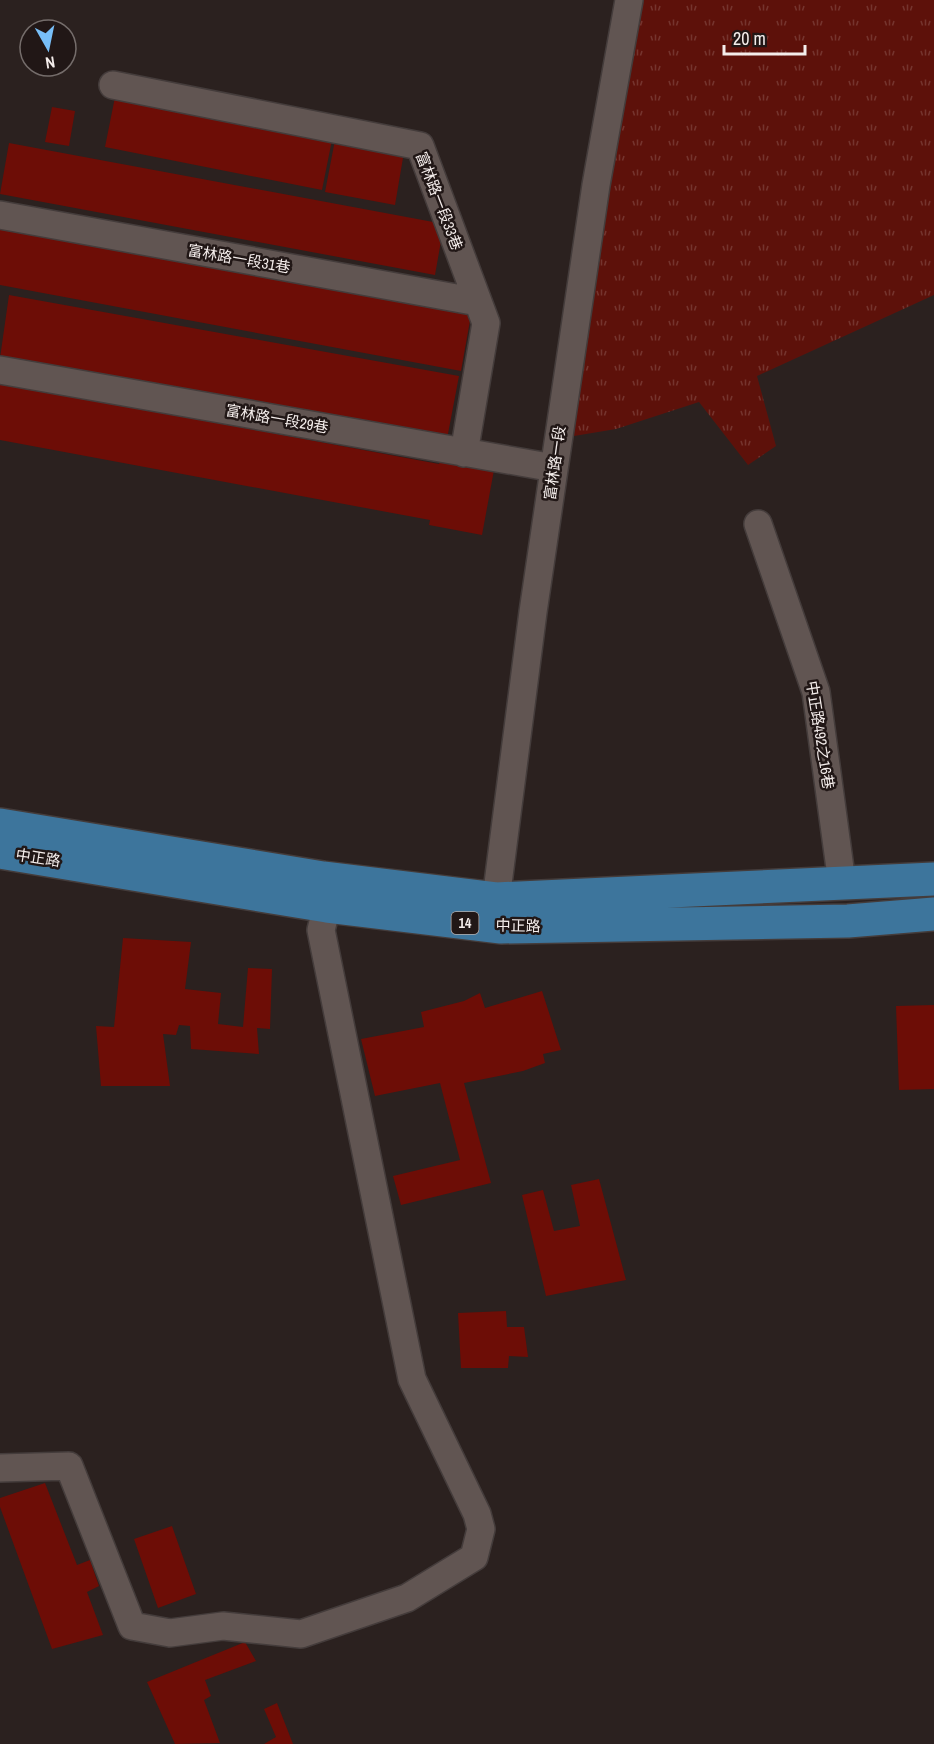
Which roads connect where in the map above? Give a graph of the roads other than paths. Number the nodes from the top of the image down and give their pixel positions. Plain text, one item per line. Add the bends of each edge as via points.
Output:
1 (628, 0) edge
2 (113, 86) dead end
3 (0, 215) edge
4 (478, 302) junction
5 (0, 370) edge
6 (464, 453) junction
7 (554, 468) junction
8 (758, 524) dead end
9 (0, 825) edge
10 (0, 852) edge
11 (934, 879) edge
12 (842, 883) junction
13 (327, 906) junction
14 (498, 913) junction
15 (934, 914) edge
16 (0, 1468) edge

1 - 7 street, 富林路一段
2 - 4 street, 富林路一段33巷 via 420,146
3 - 4 street, 富林路一段31巷
4 - 6 street, 富林路一段33巷 via 486,323
5 - 6 street, 富林路一段29巷
6 - 7 street, 富林路一段29巷
7 - 14 street, 富林路一段
8 - 12 street, 中正路492之16巷 via 816,692
9 - 14 main road, 中正路 / 14 via 323,878
10 - 13 main road, 中正路 / 14
11 - 12 main road, 中正路 / 14
12 - 14 main road, 中正路 / 14
13 - 14 main road, 中正路 / 14
13 - 16 street via 321,930 412,1379 477,1514 482,1529 474,1557 407,1598 301,1634 223,1626 170,1634 132,1626 69,1466
14 - 15 main road, 中正路 / 14 via 848,921

